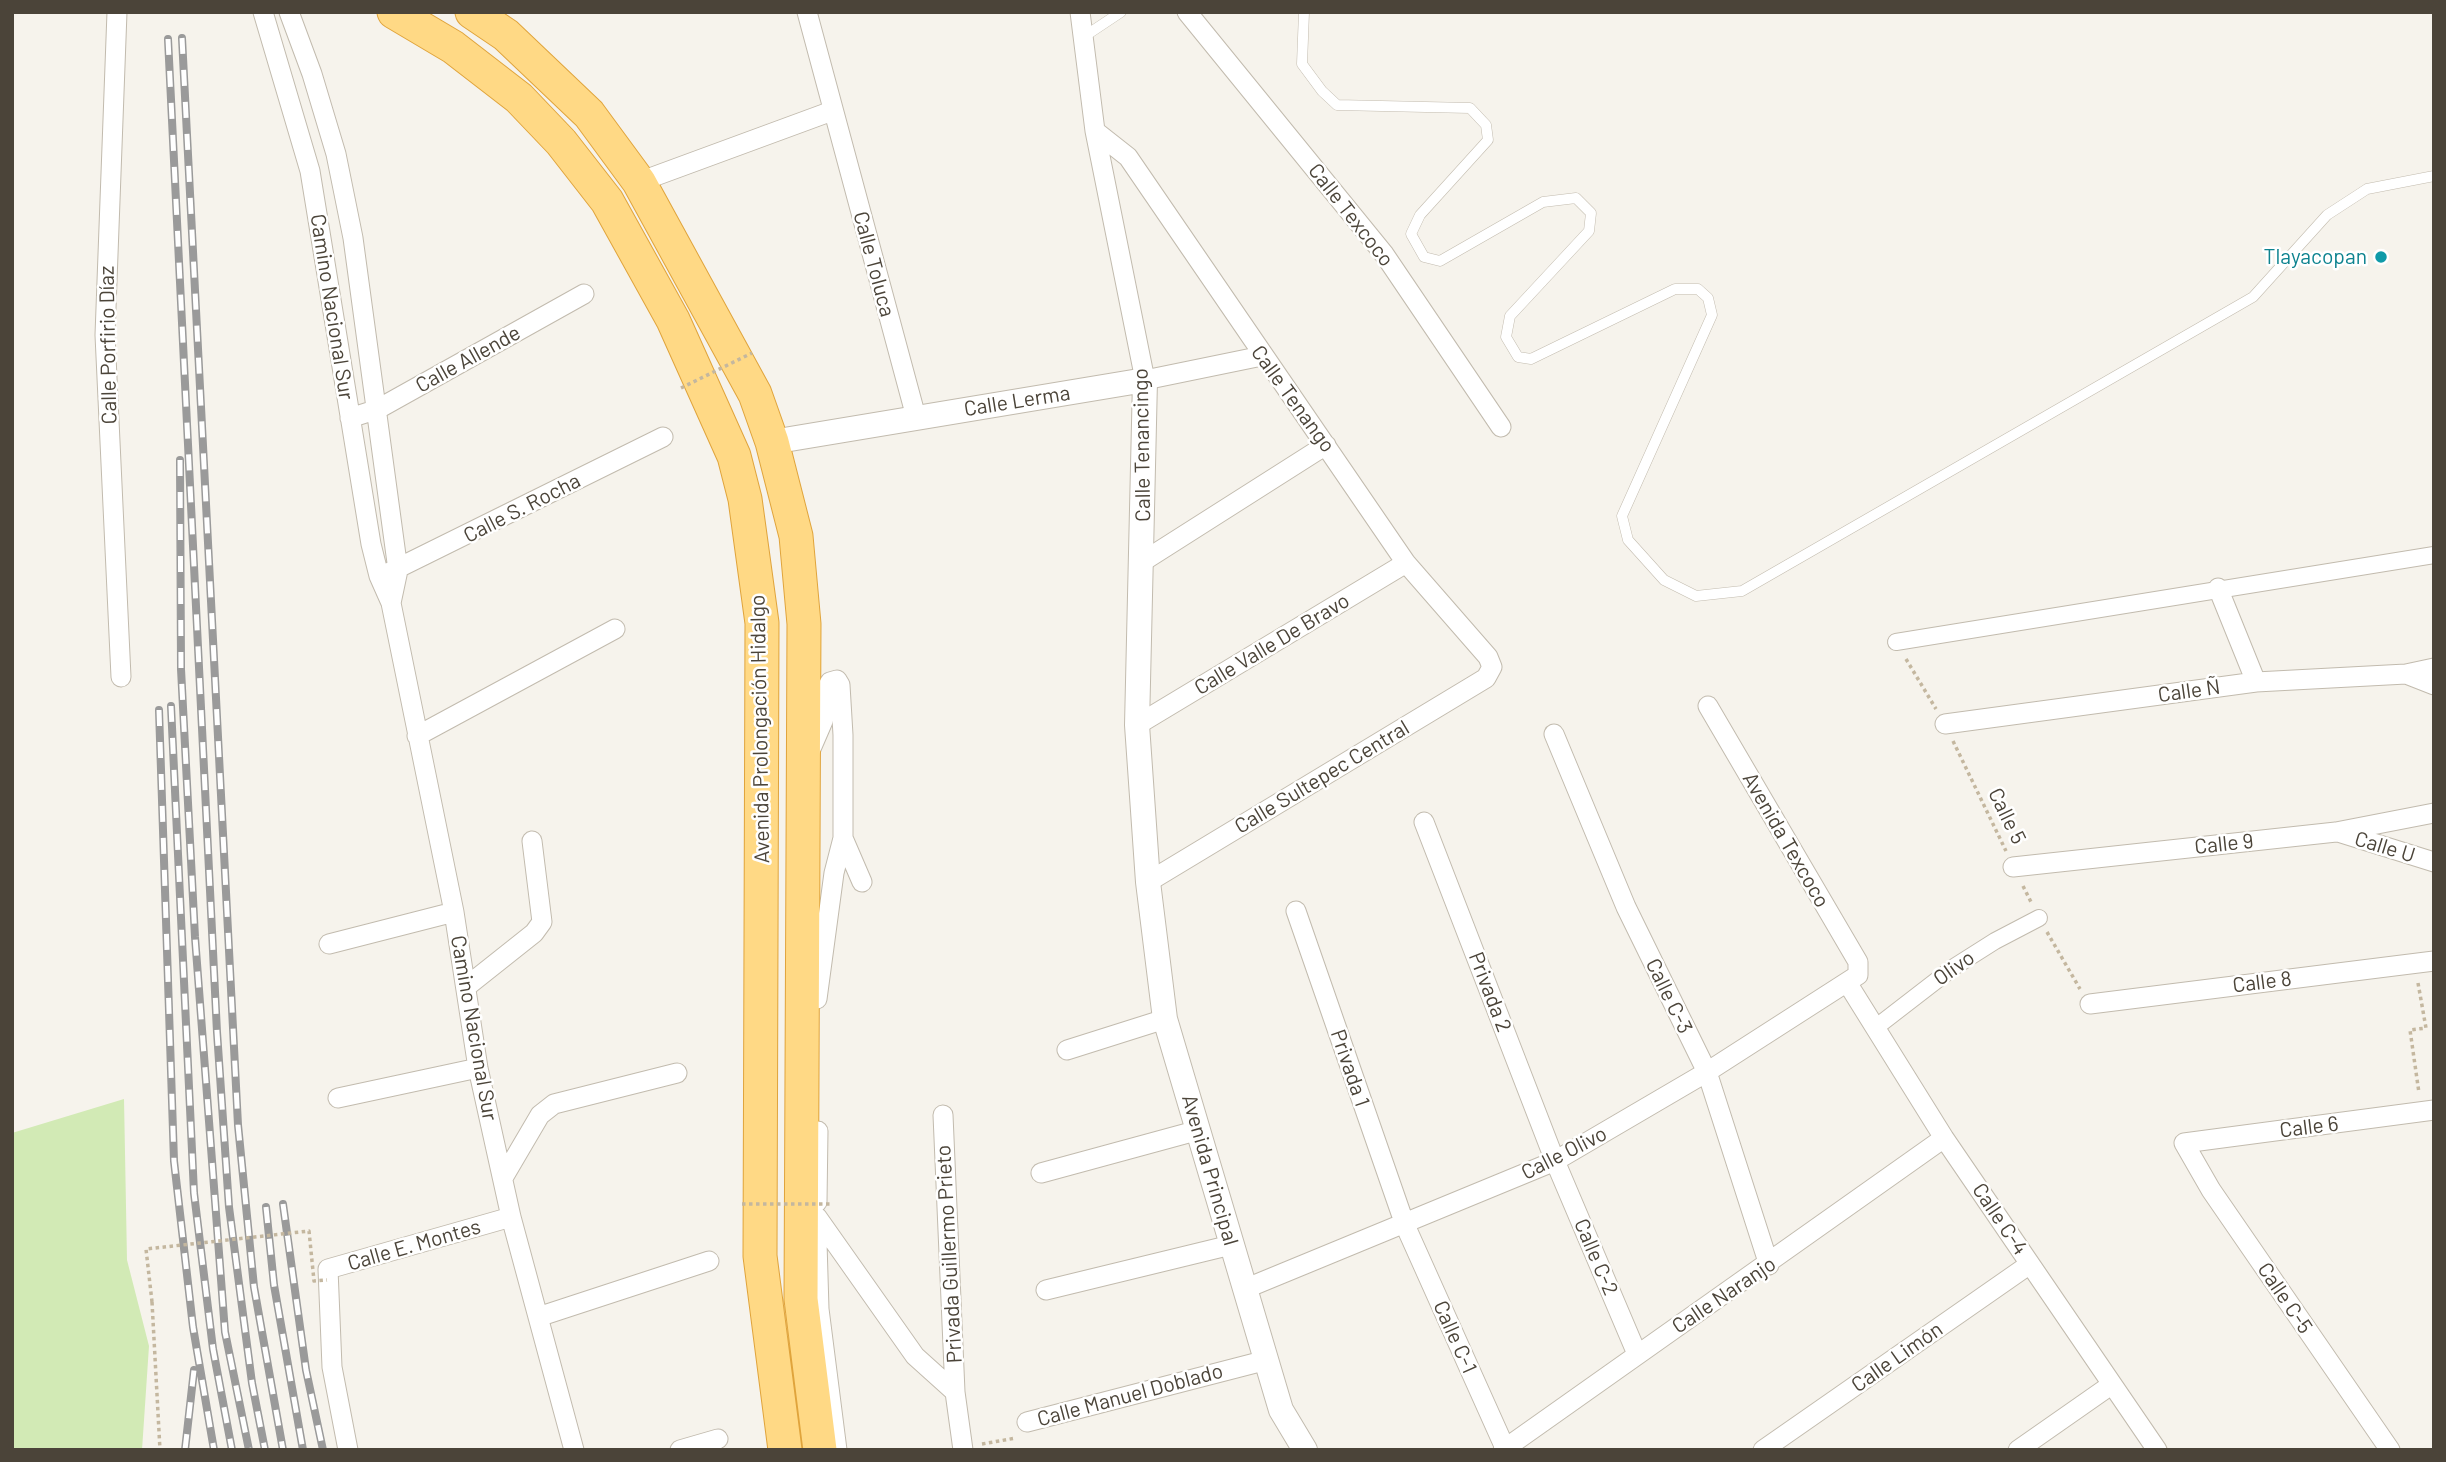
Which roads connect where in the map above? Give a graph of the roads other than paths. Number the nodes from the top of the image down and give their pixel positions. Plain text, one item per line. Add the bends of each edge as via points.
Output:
1 (117, 12) edge
2 (289, 12) edge
3 (394, 12) edge
4 (472, 12) edge
5 (807, 12) edge
6 (1080, 12) edge
7 (1121, 12) edge
8 (1187, 12) edge
9 (1304, 12) edge
10 (262, 13) edge
11 (1085, 36) junction
12 (832, 111) junction
13 (1095, 131) junction
14 (2434, 176) edge
15 (639, 182) junction
16 (584, 293) dead end
17 (1262, 356) junction
18 (1145, 380) junction
19 (377, 410) junction
20 (916, 417) junction
21 (350, 418) junction
22 (1501, 427) dead end
23 (663, 437) dead end
24 (772, 442) junction
25 (1326, 445) junction
26 (796, 536) junction
27 (753, 545) junction
28 (2434, 555) edge
29 (1142, 562) junction
30 (1406, 563) junction
31 (398, 570) junction
32 (379, 576) junction
33 (2218, 589) junction
34 (391, 603) junction
35 (615, 629) dead end
36 (1896, 642) road end
37 (1492, 667) joint
38 (2434, 668) edge
39 (2406, 674) junction
40 (121, 677) dead end
41 (2256, 682) junction
42 (2434, 685) edge
43 (1708, 706) dead end
44 (1945, 724) road end
45 (1137, 725) junction
46 (1554, 734) dead end
47 (417, 736) junction
48 (803, 764) junction
49 (2434, 813) edge
50 (1424, 822) dead end
51 (2336, 832) junction
52 (843, 838) junction
53 (532, 841) dead end
54 (2434, 862) edge
55 (2013, 867) road end
56 (862, 882) dead end
57 (1148, 882) junction
58 (1296, 911) dead end
59 (454, 912) junction
60 (2039, 919) road end
61 (329, 944) dead end
62 (2424, 962) edge
63 (1853, 979) junction
64 (466, 987) junction
65 (2090, 1003) road end
66 (1165, 1019) junction
67 (1875, 1028) junction
68 (1067, 1050) dead end
69 (478, 1069) junction
70 (1707, 1072) junction
71 (677, 1073) dead end
72 (338, 1098) dead end
73 (2428, 1111) edge
74 (943, 1115) dead end
75 (1199, 1130) junction
76 (1944, 1138) junction
77 (2184, 1143) joint
78 (1555, 1161) junction
79 (1041, 1173) dead end
80 (503, 1178) junction
81 (823, 1210) junction
82 (511, 1217) junction
83 (1405, 1225) junction
84 (1231, 1245) junction
85 (709, 1261) dead end
86 (2030, 1264) junction
87 (1769, 1265) junction
88 (1247, 1288) junction
89 (1046, 1290) dead end
90 (538, 1317) junction
91 (1637, 1354) junction
92 (1267, 1360) junction
93 (2111, 1385) junction
94 (955, 1392) junction
95 (1027, 1422) road end
96 (718, 1439) dead end
97 (963, 1448) edge
98 (1504, 1449) edge
99 (348, 1450) edge
100 (574, 1450) edge
101 (680, 1450) edge
102 (785, 1450) edge
103 (820, 1450) edge
104 (837, 1450) edge
105 (1304, 1450) edge
106 (1763, 1450) edge
107 (2018, 1450) edge
108 (2157, 1450) edge
109 (2389, 1450) edge

1 - 40 street, Calle Porfirio Díaz via 105,335
2 - 19 street, Camino Nacional Sur via 336,154 353,238
3 - 27 highway, Avenida Prolongación Hidalgo via 465,55 519,98 607,201 715,408 734,456
4 - 15 highway, Avenida Prolongación Hidalgo via 506,35 589,114
5 - 12 street, Calle Toluca
6 - 11 street, Calle Tenancingo
7 - 11 lane
8 - 22 street, Calle Texcoco via 1384,254
9 - 14 lane via 1302,64 1337,105 1470,108 1486,125 1488,141 1420,215 1411,234 1424,257 1440,261 1543,202 1576,198 1591,212 1589,231 1510,316 1506,337 1518,357 1531,359 1675,289 1698,289 1708,298 1712,315 1622,516 1628,540 1664,580 1696,596 1742,591 2253,297 2327,215 2367,189
10 - 21 street, Camino Nacional Sur via 310,171
11 - 13 street, Calle Tenancingo
12 - 15 street
12 - 20 street, Calle Toluca
13 - 17 street, Calle Tenango via 1128,157
13 - 18 street, Calle Tenancingo
15 - 24 highway, Avenida Prolongación Hidalgo via 755,394
16 - 19 street, Calle Allende
17 - 18 street, Calle Lerma
17 - 25 street, Calle Tenango
18 - 20 street, Calle Lerma
18 - 29 street, Calle Tenancingo
19 - 21 street, Calle Allende
19 - 31 street, Camino Nacional Sur
20 - 24 street, Calle Lerma
21 - 32 street, Camino Nacional Sur
23 - 31 street, Calle S. Rocha
24 - 26 highway, Avenida Prolongación Hidalgo
25 - 29 street
25 - 30 street, Calle Tenango
26 - 27 highway
26 - 48 highway, Avenida Prolongación Hidalgo via 804,624
27 - 102 highway, Avenida Prolongación Hidalgo via 762,624 760,1255
28 - 33 street
29 - 45 street, Calle Tenancingo
30 - 37 street, Calle Tenango
30 - 45 street, Calle Valle De Bravo
31 - 32 street, Calle S. Rocha
31 - 34 street, Camino Nacional Sur
32 - 34 street, Camino Nacional Sur
33 - 36 street
33 - 41 street
34 - 47 street, Camino Nacional Sur
35 - 47 street
37 - 57 street, Calle Sultepec Central via 1486,678
38 - 39 street, Calle Ñ
39 - 41 street, Calle Ñ
39 - 42 street
41 - 44 street, Calle Ñ
43 - 63 street, Avenida Texcoco via 1858,962
45 - 57 street, Calle Tenancingo
46 - 70 street, Calle C-3 via 1626,907
47 - 59 street, Camino Nacional Sur
48 - 52 street via 823,722 827,688 837,680 843,735
48 - 103 highway, Avenida Prolongación Hidalgo via 801,1299
49 - 51 street, Calle 9
50 - 78 street, Privada 2
51 - 54 street, Calle U
51 - 55 street, Calle 9
52 - 56 street
52 - 81 street via 817,990
53 - 64 street via 542,922
57 - 66 street, Avenida Principal
58 - 83 street, Privada 1
59 - 61 street
59 - 64 street, Camino Nacional Sur
60 - 67 street, Olivo via 1954,967
62 - 65 street, Calle 8
63 - 67 street, Calle C-4
63 - 70 street, Calle Olivo
64 - 69 street, Camino Nacional Sur
66 - 68 street
66 - 75 street, Avenida Principal
67 - 76 street, Calle C-4
69 - 72 street
69 - 80 street, Camino Nacional Sur
70 - 78 street, Calle Olivo
70 - 87 street, Calle C-3
71 - 80 street via 554,1104 540,1115
73 - 77 street, Calle 6
74 - 94 street, Privada Guillermo Prieto
75 - 79 street
75 - 84 street, Avenida Principal
76 - 86 street, Calle C-4
76 - 87 street, Calle Naranjo
77 - 109 street, Calle C-5 via 2211,1190
78 - 83 street, Calle Olivo
78 - 91 street, Calle C-2
80 - 82 street, Camino Nacional Sur
81 - 94 street via 915,1356
81 - 104 street via 819,1309
82 - 90 street, Camino Nacional Sur
82 - 99 street, Calle E. Montes via 328,1269 332,1367
83 - 88 street, Calle Olivo
83 - 98 street, Calle C-1
84 - 88 street, Avenida Principal
84 - 89 street
85 - 90 street
86 - 93 street, Calle C-4
86 - 106 street, Calle Limón
87 - 91 street, Calle Naranjo
88 - 92 street, Avenida Principal
90 - 100 street, Camino Nacional Sur
91 - 98 street, Calle Naranjo
92 - 95 street, Calle Manuel Doblado
92 - 105 street, Avenida Principal via 1281,1410
93 - 107 street
93 - 108 street, Calle C-4
94 - 97 street, Privada Guillermo Prieto
96 - 101 street

